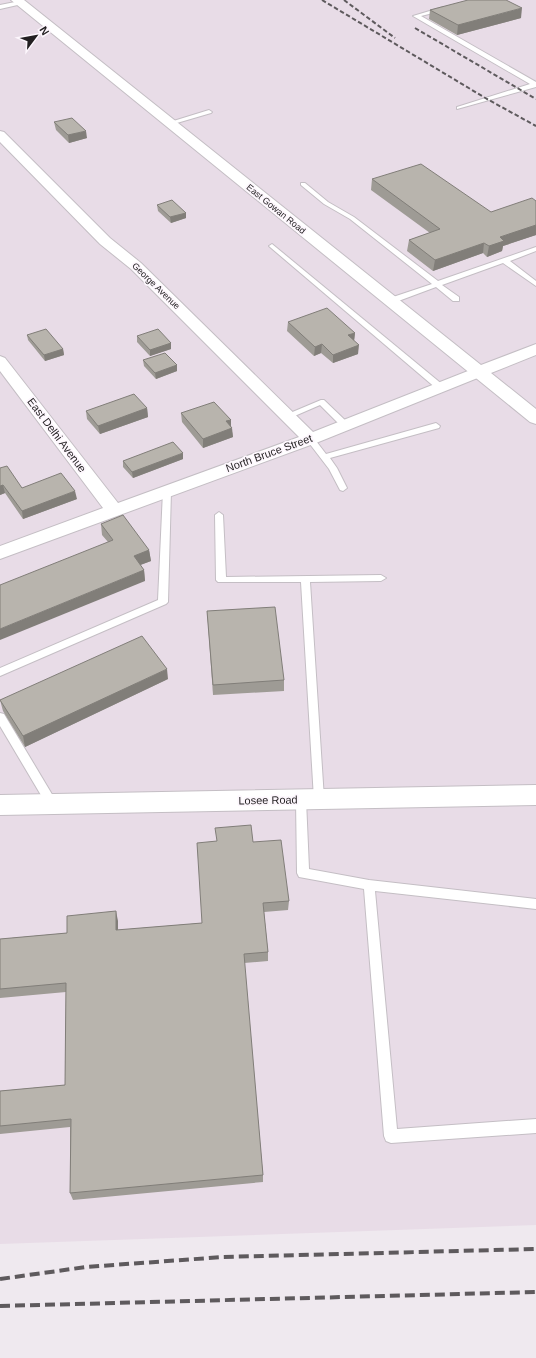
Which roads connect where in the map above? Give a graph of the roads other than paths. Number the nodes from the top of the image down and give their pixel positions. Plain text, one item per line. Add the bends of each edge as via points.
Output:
1 (19, 1) edge
2 (0, 7) edge
3 (451, 7) edge
4 (536, 84) edge
5 (458, 108) dead end
6 (209, 112) dead end
7 (170, 123) junction
8 (0, 135) edge
9 (303, 184) dead end
10 (272, 246) dead end
11 (536, 249) edge
12 (504, 260) junction
13 (436, 284) junction
14 (536, 284) edge
15 (456, 299) dead end
16 (390, 301) junction
17 (536, 349) edge
18 (0, 362) edge
19 (479, 372) junction
20 (440, 387) junction
21 (287, 416) junction
22 (536, 418) edge
23 (345, 425) junction
24 (436, 426) dead end
25 (310, 438) junction
26 (325, 457) junction
27 (343, 488) dead end
28 (167, 491) junction
29 (114, 510) junction
30 (219, 516) dead end
31 (0, 553) edge
32 (381, 578) dead end
33 (305, 579) junction
34 (0, 672) edge
35 (0, 717) edge
36 (536, 795) edge
37 (310, 799) junction
38 (52, 804) junction
39 (0, 805) edge
40 (369, 885) junction
41 (536, 904) edge
42 (536, 1126) edge

1 - 2 lane
1 - 7 street, East Gowan Road
3 - 4 lane via 416,16
4 - 5 lane
6 - 7 lane
7 - 16 street, East Gowan Road
8 - 21 street, George Avenue via 105,241 136,266
9 - 13 lane via 326,203 352,218
10 - 20 lane
11 - 12 lane
12 - 13 lane
12 - 14 lane
13 - 15 lane
13 - 16 lane
16 - 19 street, East Gowan Road
17 - 19 street, North Bruce Street
18 - 29 street, East Delhi Avenue
19 - 20 street, North Bruce Street
19 - 22 street, East Gowan Road
20 - 23 street, North Bruce Street
21 - 23 lane via 321,402
21 - 25 street, George Avenue
23 - 25 street, North Bruce Street
24 - 26 lane
25 - 26 lane
25 - 28 street, North Bruce Street
26 - 27 lane
28 - 29 street, North Bruce Street
28 - 34 lane via 163,602
29 - 31 street, North Bruce Street
30 - 33 lane via 220,580
32 - 33 lane
33 - 37 lane
35 - 38 lane
36 - 37 street, Losee Road
37 - 38 street, Losee Road
37 - 40 lane via 304,873
38 - 39 street, Losee Road
40 - 41 lane
40 - 42 lane via 391,1136

